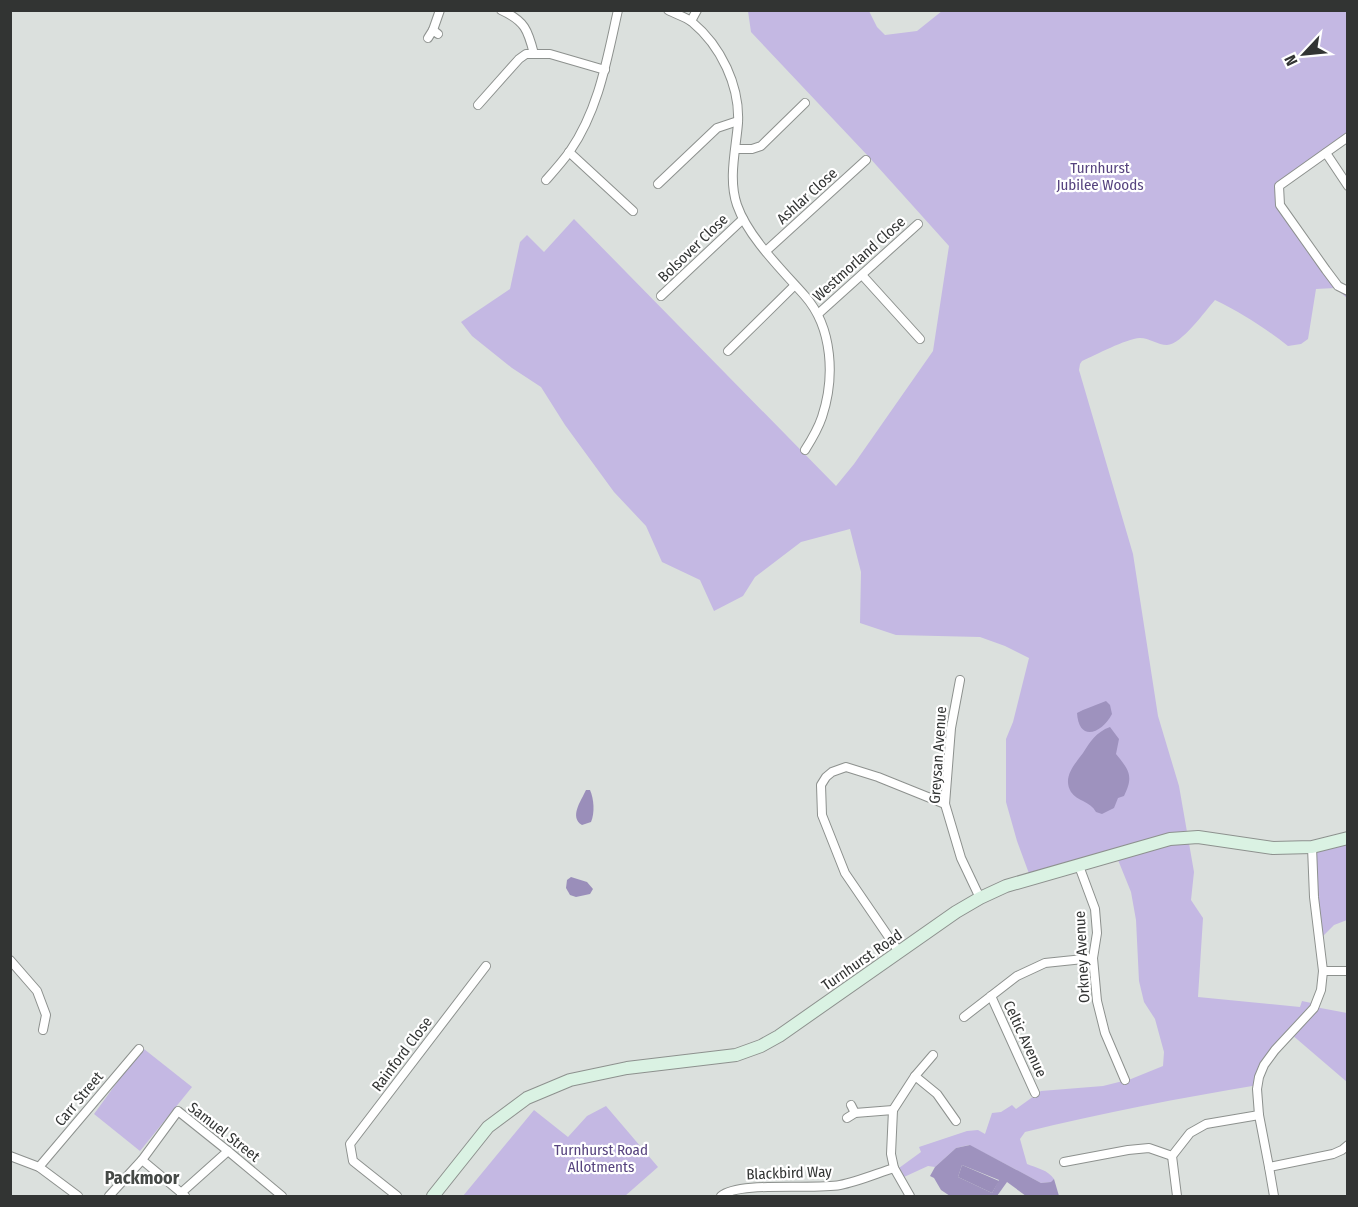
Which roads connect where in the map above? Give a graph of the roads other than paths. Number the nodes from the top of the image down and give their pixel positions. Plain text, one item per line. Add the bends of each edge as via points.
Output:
1 (440, 10) edge
2 (501, 10) edge
3 (618, 10) edge
4 (668, 10) edge
5 (697, 10) edge
6 (691, 21) junction
7 (433, 34) dead end
8 (534, 54) junction
9 (605, 70) junction
10 (805, 103) dead end
11 (491, 107) dead end
12 (738, 121) junction
13 (1347, 138) edge
14 (736, 149) junction
15 (569, 152) junction
16 (1326, 153) junction
17 (866, 160) dead end
18 (546, 180) dead end
19 (658, 184) dead end
20 (1347, 186) edge
21 (633, 211) dead end
22 (743, 219) junction
23 (918, 224) dead end
24 (766, 251) junction
25 (862, 275) junction
26 (794, 286) junction
27 (1347, 291) edge
28 (661, 296) dead end
29 (818, 314) junction
30 (911, 329) junction
31 (903, 336) dead end
32 (920, 339) dead end
33 (741, 352) dead end
34 (805, 450) dead end
35 (960, 680) dead end
36 (945, 804) junction
37 (1347, 838) edge
38 (1312, 847) junction
39 (1079, 866) junction
40 (980, 898) junction
41 (899, 952) junction
42 (1093, 958) junction
43 (10, 960) edge
44 (486, 966) dead end
45 (1347, 970) edge
46 (1323, 971) junction
47 (991, 996) junction
48 (964, 1017) dead end
49 (43, 1030) dead end
50 (138, 1049) dead end
51 (933, 1055) dead end
52 (915, 1076) junction
53 (1125, 1080) dead end
54 (1035, 1093) dead end
55 (893, 1110) junction
56 (851, 1112) dead end
57 (1259, 1115) junction
58 (956, 1121) dead end
59 (1347, 1145) edge
60 (228, 1151) junction
61 (10, 1155) edge
62 (1172, 1156) junction
63 (1064, 1162) dead end
64 (136, 1163) junction
65 (39, 1167) junction
66 (1269, 1167) junction
67 (894, 1168) junction
68 (784, 1192) edge
69 (183, 1195) edge
70 (78, 1197) edge
71 (109, 1197) edge
72 (282, 1197) edge
73 (397, 1197) edge
74 (433, 1197) edge
75 (721, 1197) edge
76 (910, 1197) edge
77 (1177, 1197) edge
78 (1274, 1197) edge

1 - 7 street
2 - 8 street via 524,25
3 - 9 street
4 - 6 street
5 - 6 street
6 - 12 street via 714,45 729,73
8 - 9 street via 550,54
8 - 11 street via 519,59 480,102
9 - 15 street via 592,111
10 - 14 street via 790,111 762,146
12 - 14 street
12 - 19 street via 717,128 667,170
13 - 16 street
14 - 22 street via 733,189
15 - 18 street
15 - 21 street
16 - 20 street
16 - 27 street via 1279,186 1280,205 1338,286
17 - 24 street, Ashlar Close
22 - 24 street
22 - 28 street, Bolsover Close
23 - 25 street, Westmorland Close
24 - 26 street
25 - 29 street, Westmorland Close
25 - 30 street
26 - 29 street
26 - 33 street via 731,348
29 - 34 street via 830,358 830,377 822,419
30 - 31 street
30 - 32 street
35 - 36 street, Greysan Avenue via 951,728
36 - 40 street, Greysan Avenue via 961,858
36 - 41 street via 846,767 832,772 821,785 822,815 845,873
37 - 38 street, Turnhurst Road
38 - 39 street, Turnhurst Road via 1273,848 1198,837 1170,839
38 - 46 street
39 - 40 street, Turnhurst Road via 1006,886
39 - 42 street, Orkney Avenue via 1095,909
40 - 41 street, Turnhurst Road
41 - 74 street, Turnhurst Road via 762,1046 736,1055 615,1070 570,1080 526,1098 488,1126
42 - 47 street via 1045,963 1017,976
42 - 53 street, Orkney Avenue via 1105,1033
43 - 49 street via 37,992 46,1015
44 - 73 street, Rainford Close via 350,1144 352,1161
45 - 46 street
46 - 57 street via 1314,1008 1261,1071 1257,1089
47 - 48 street
47 - 54 street, Celtic Avenue
50 - 65 street, Carr Street
51 - 52 street
52 - 55 street
52 - 58 street via 937,1094
55 - 56 street
55 - 67 street
57 - 62 street via 1206,1124 1190,1133
57 - 66 street
59 - 66 street via 1333,1154
60 - 64 street, Samuel Street via 178,1111
60 - 69 street
60 - 72 street, Samuel Street
61 - 65 street
62 - 63 street via 1149,1148
62 - 77 street
64 - 69 street
64 - 71 street, Samuel Street
65 - 70 street
66 - 78 street
67 - 68 street, Blackbird Way via 840,1185
67 - 76 street
68 - 75 street, Blackbird Way via 742,1188

